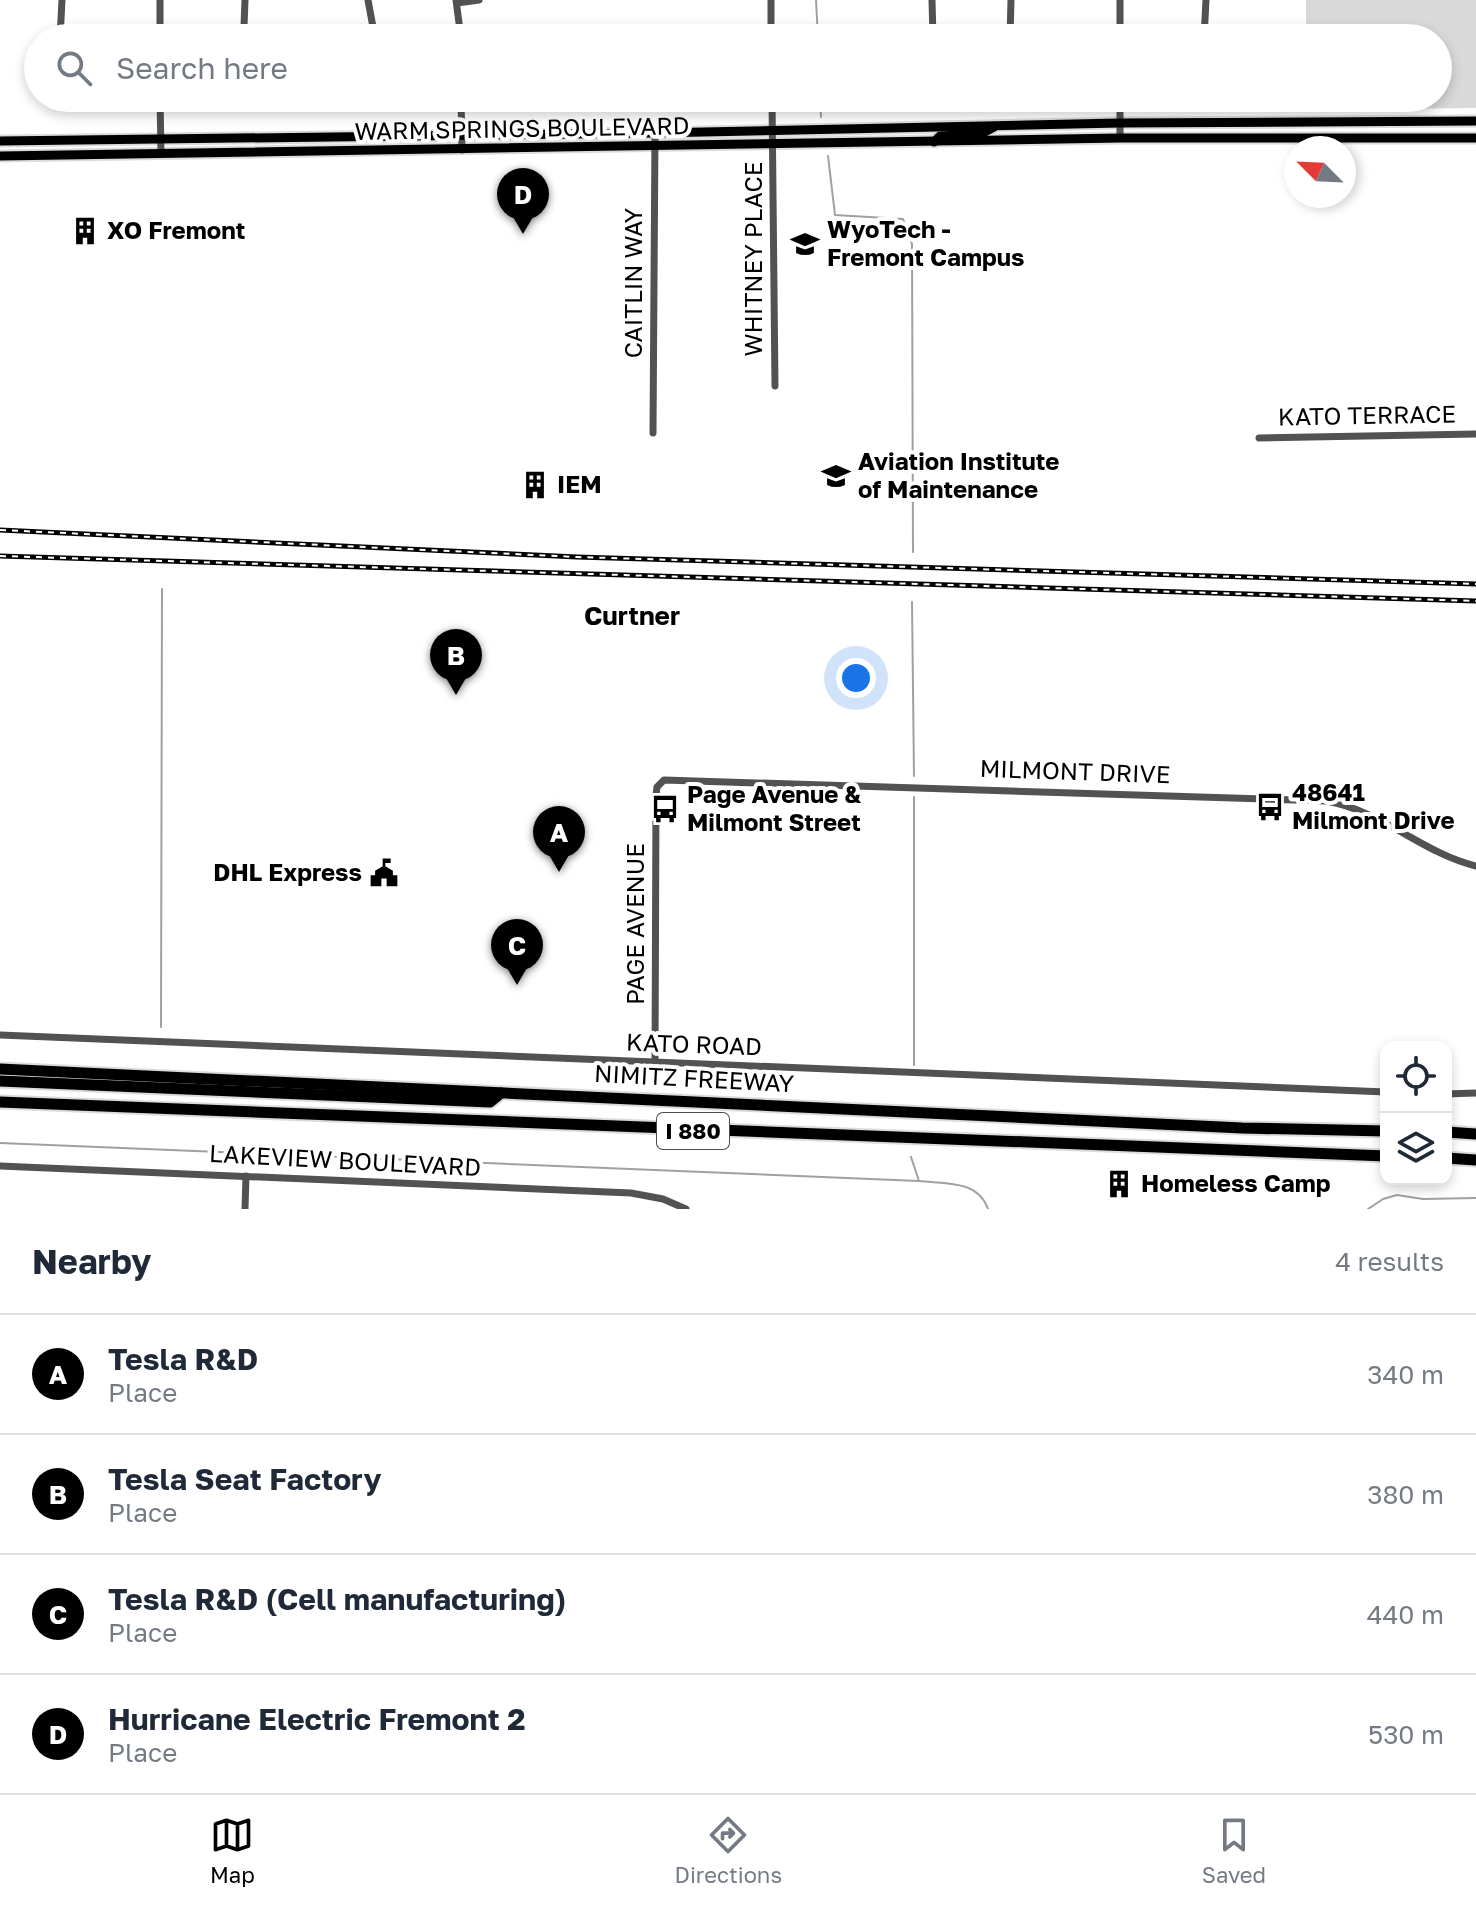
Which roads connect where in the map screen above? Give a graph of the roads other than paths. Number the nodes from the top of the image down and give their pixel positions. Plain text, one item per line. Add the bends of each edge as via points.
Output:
1 (62, 0) edge
2 (160, 0) edge
3 (245, 0) edge
4 (368, 0) edge
5 (479, 0) edge
6 (771, 0) edge
7 (932, 0) edge
8 (1011, 0) edge
9 (1120, 0) edge
10 (1206, 0) edge
11 (456, 2) edge
12 (61, 24) edge
13 (160, 24) edge
14 (244, 24) edge
15 (372, 24) edge
16 (459, 24) edge
17 (771, 24) edge
18 (933, 24) edge
19 (1010, 24) edge
20 (1120, 24) edge
21 (1205, 24) edge
22 (160, 112) edge
23 (461, 112) edge
24 (772, 112) edge
25 (1120, 112) edge
26 (1476, 121) edge
27 (1120, 123) junction
28 (997, 126) junction
29 (773, 131) junction
30 (655, 133) junction
31 (462, 135) junction
32 (1120, 138) junction
33 (1476, 138) edge
34 (161, 140) junction
35 (0, 141) edge
36 (934, 142) junction
37 (773, 146) junction
38 (654, 148) junction
39 (462, 150) junction
40 (161, 154) junction
41 (0, 156) edge
42 (775, 386) dead end
43 (653, 433) dead end
44 (1476, 434) edge
45 (1259, 438) dead end
46 (659, 784) joint
47 (1476, 866) edge
48 (0, 1035) edge
49 (655, 1065) junction
50 (0, 1069) edge
51 (0, 1081) edge
52 (1380, 1092) edge
53 (501, 1093) junction
54 (1476, 1093) edge
55 (1452, 1094) edge
56 (0, 1102) edge
57 (1380, 1131) edge
58 (1452, 1132) edge
59 (1476, 1134) edge
60 (1380, 1156) edge
61 (1452, 1158) edge
62 (1476, 1160) edge
63 (0, 1166) edge
64 (246, 1176) junction
65 (245, 1209) edge
66 (686, 1209) edge

1 - 12 street
2 - 13 street
3 - 14 street
4 - 15 street
5 - 11 street
6 - 17 street
7 - 18 street
8 - 19 street
9 - 20 street
10 - 21 street
11 - 16 street
22 - 34 street
23 - 31 street
24 - 29 street, WHITNEY PLACE
25 - 27 street
26 - 27 main road, WARM SPRINGS BOULEVARD
27 - 28 main road, WARM SPRINGS BOULEVARD
27 - 32 street
28 - 29 main road, WARM SPRINGS BOULEVARD
28 - 36 main road via 981,134 940,136
29 - 30 main road, WARM SPRINGS BOULEVARD
29 - 37 street, WHITNEY PLACE
30 - 31 main road, WARM SPRINGS BOULEVARD
30 - 38 street, CAITLIN WAY
31 - 34 main road, WARM SPRINGS BOULEVARD
31 - 39 street
32 - 33 main road, WARM SPRINGS BOULEVARD
32 - 36 main road, WARM SPRINGS BOULEVARD
34 - 35 main road, WARM SPRINGS BOULEVARD
34 - 40 street
36 - 37 main road, WARM SPRINGS BOULEVARD
37 - 38 main road, WARM SPRINGS BOULEVARD
37 - 42 street, WHITNEY PLACE
38 - 39 main road, WARM SPRINGS BOULEVARD
38 - 43 street, CAITLIN WAY
39 - 40 main road, WARM SPRINGS BOULEVARD
40 - 41 main road, WARM SPRINGS BOULEVARD
44 - 45 street, KATO TERRACE
46 - 47 street, MILMONT DRIVE via 667,780 1317,800 1362,810 1450,858
46 - 49 street, PAGE AVENUE
48 - 49 street, KATO ROAD
49 - 52 street, KATO ROAD
50 - 53 highway, NIMITZ FREEWAY / I 880
51 - 53 highway, I 880 via 490,1102
53 - 57 highway, NIMITZ FREEWAY / I 880
54 - 55 street
56 - 60 highway, NIMITZ FREEWAY / I 880
58 - 59 highway
61 - 62 highway
63 - 64 street, LAKEVIEW BOULEVARD
64 - 65 street
64 - 66 street, LAKEVIEW BOULEVARD via 631,1193

